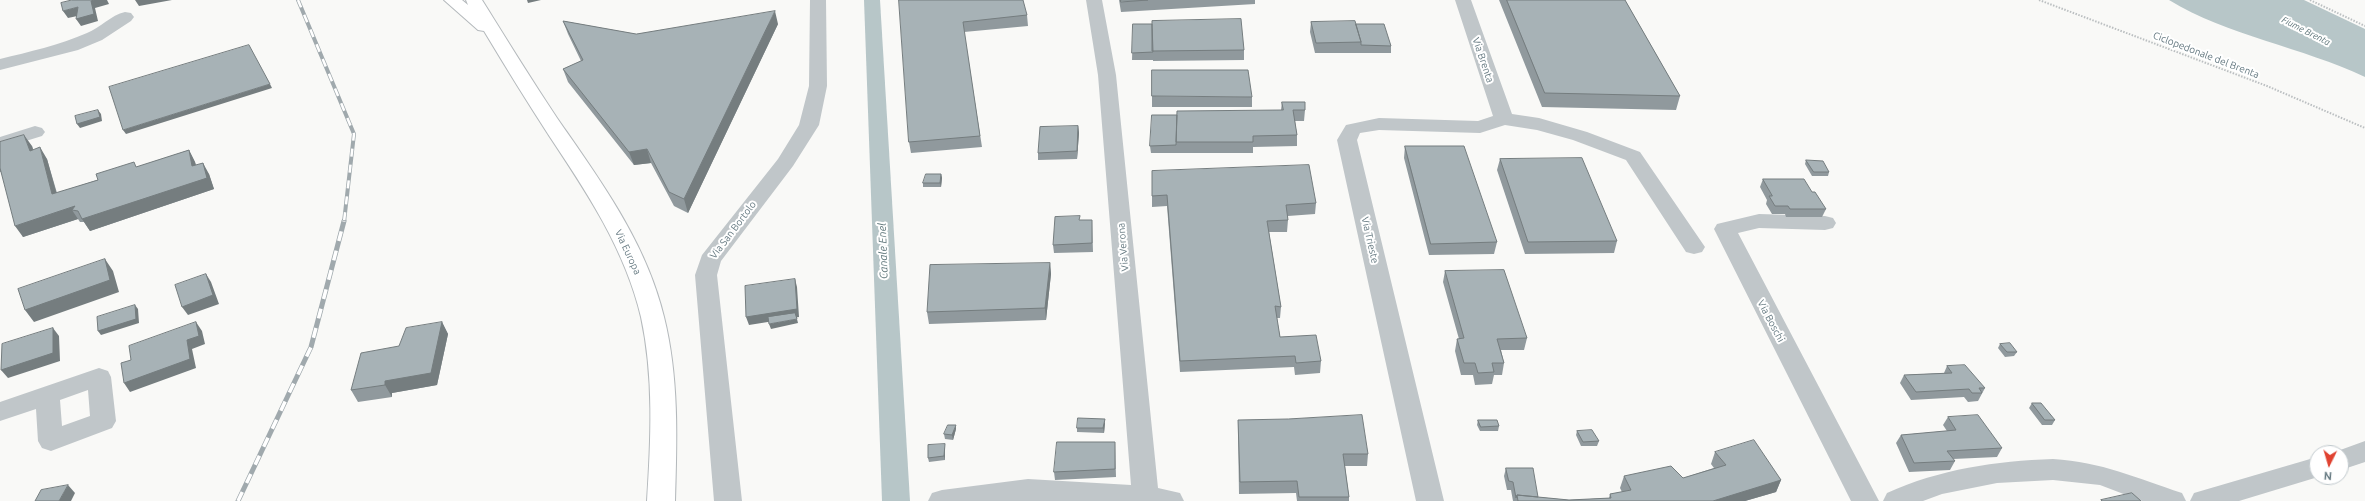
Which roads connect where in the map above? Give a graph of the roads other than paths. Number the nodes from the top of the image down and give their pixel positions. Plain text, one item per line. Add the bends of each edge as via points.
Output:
1 (452, 0) edge
2 (474, 0) edge
3 (818, 0) edge
4 (1094, 0) edge
5 (1463, 0) edge
6 (125, 17) dead end
7 (495, 35) junction
8 (0, 65) edge
9 (1504, 119) junction
10 (35, 132) dead end
11 (0, 143) edge
12 (1825, 223) dead end
13 (1694, 247) dead end
14 (47, 396) dead end
15 (0, 412) edge
16 (2365, 451) edge
17 (2349, 457) edge
18 (2309, 469) edge
19 (1145, 496) junction
20 (661, 501) edge
21 (728, 501) edge
22 (942, 501) edge
23 (1170, 501) edge
24 (1430, 501) edge
25 (1865, 501) edge
26 (1898, 501) edge
27 (2172, 501) edge
28 (2204, 501) edge

1 - 7 highway
2 - 7 highway, Via Europa
3 - 21 street, Via San Bortolo via 818,86 809,125 786,162 710,260 706,275
4 - 19 street, Via Verona via 1107,75
5 - 9 street, Via Brenta
6 - 8 street via 96,36 72,46
7 - 20 highway, Via Europa via 599,196 625,243 645,290 658,347 664,397
9 - 13 street via 1539,124 1634,156
9 - 24 street, Via Trieste via 1480,127 1379,124 1353,129 1347,140
10 - 11 street
12 - 25 street, Via Boschi via 1759,220 1725,229
14 - 15 street
16 - 17 street
18 - 28 street
19 - 22 street via 1028,490
19 - 23 street
26 - 27 street via 1916,492 1981,476 2027,469 2052,469 2100,475

